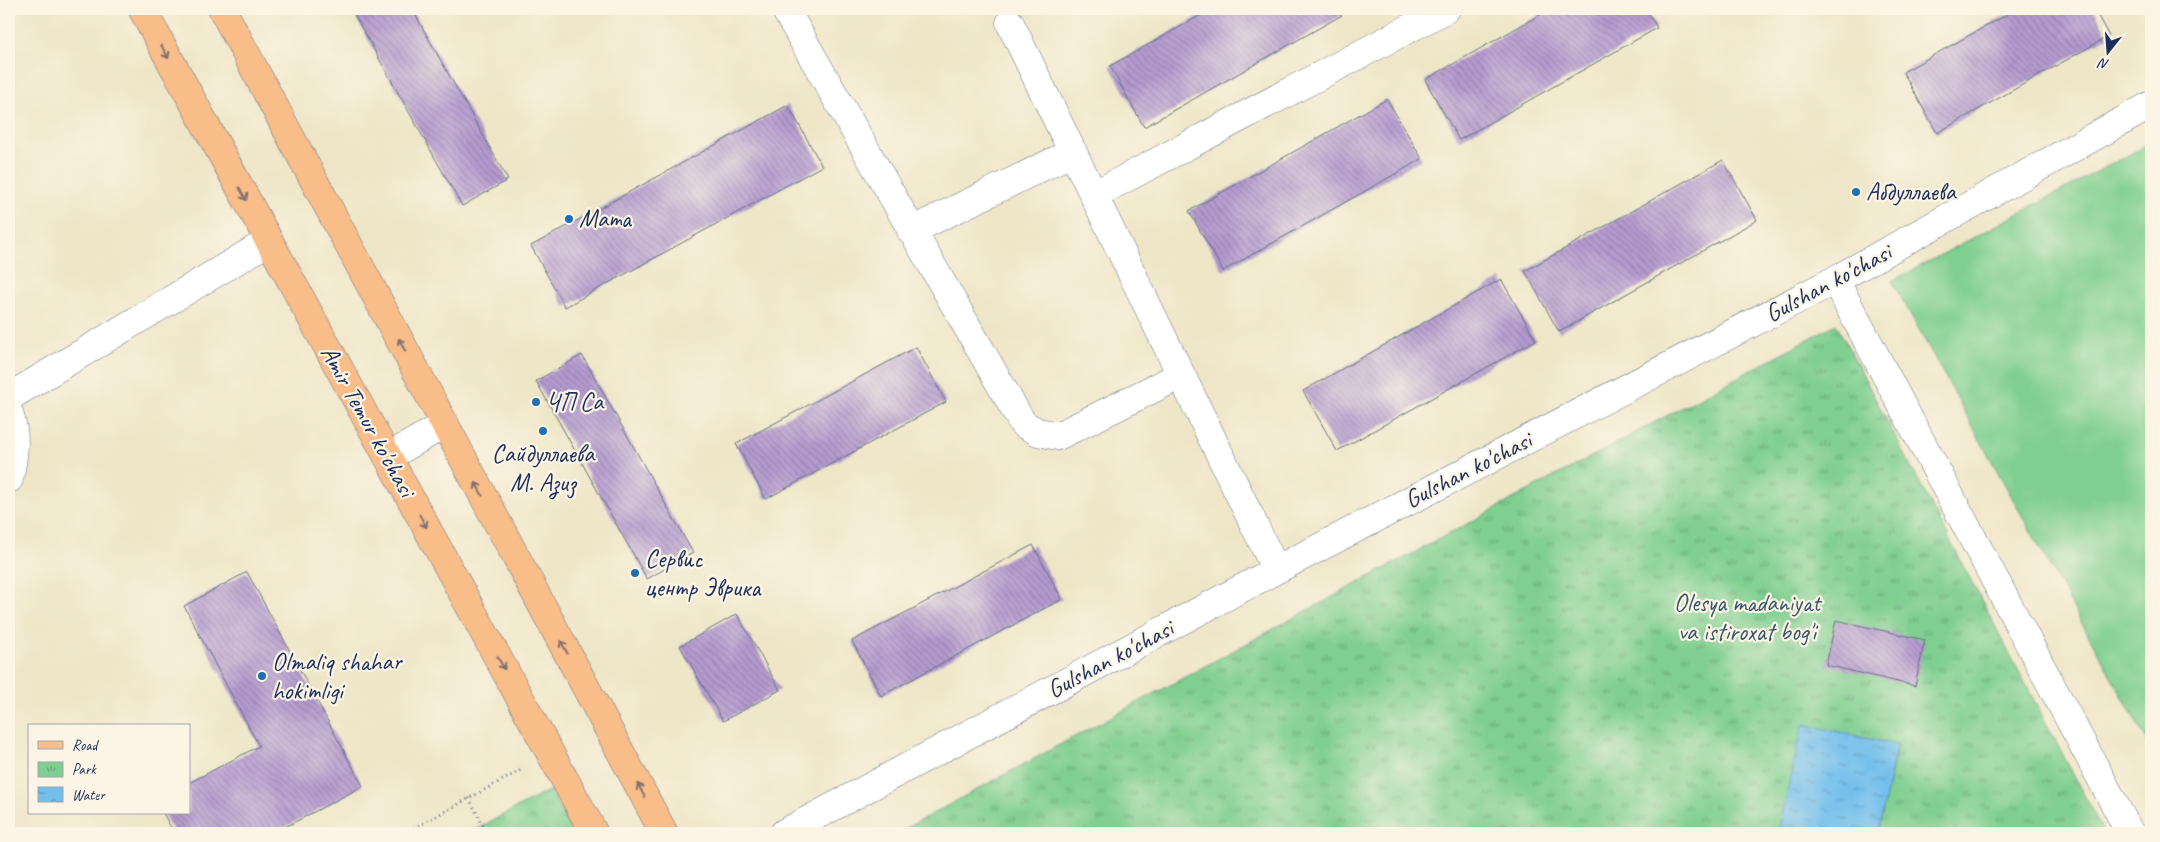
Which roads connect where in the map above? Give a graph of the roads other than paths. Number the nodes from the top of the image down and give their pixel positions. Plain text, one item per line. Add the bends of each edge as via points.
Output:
1 (142, 9) edge
2 (222, 9) edge
3 (785, 9) edge
4 (1446, 9) edge
5 (1010, 23) dead end
6 (2151, 105) edge
7 (1073, 152) junction
8 (1094, 195) junction
9 (911, 231) junction
10 (269, 241) junction
11 (1835, 280) junction
12 (1181, 375) junction
13 (9, 397) edge
14 (9, 413) edge
15 (445, 424) junction
16 (388, 457) junction
17 (9, 479) edge
18 (1276, 570) junction
19 (594, 833) edge
20 (664, 833) edge
21 (784, 833) edge
22 (2130, 833) edge

1 -> 10 main road, Amir Temur ko'chasi
15 -> 2 main road
3 - 9 street
4 - 8 street
5 - 7 street
6 - 11 street, Gulshan ko'chasi
7 - 8 street
7 - 9 street
8 - 12 street
9 - 12 street via 1023,424 1038,432 1058,436
10 - 13 street
10 - 16 main road, Amir Temur ko'chasi
11 - 18 street, Gulshan ko'chasi
11 - 22 street
12 - 18 street
14 - 17 street via 14,426 15,453
15 - 16 street
20 -> 15 main road
16 -> 19 main road, Amir Temur ko'chasi
18 - 21 street, Gulshan ko'chasi

